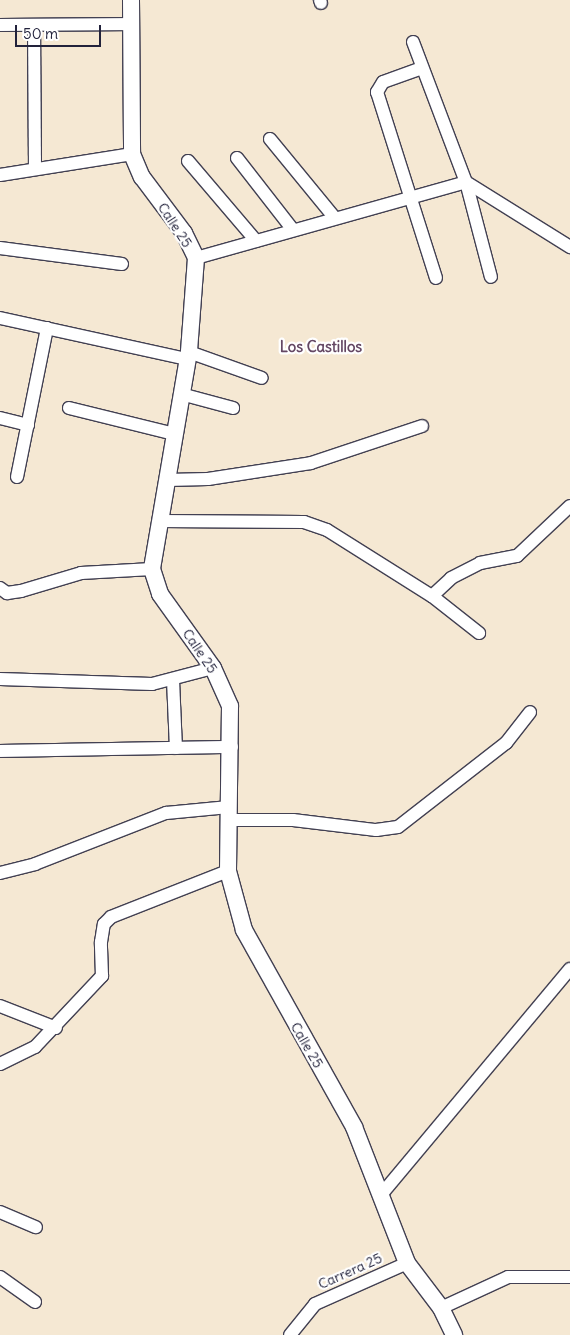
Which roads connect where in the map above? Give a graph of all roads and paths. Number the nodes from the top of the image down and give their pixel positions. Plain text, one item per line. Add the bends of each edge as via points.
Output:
1 (131, 0) edge
2 (131, 24) junction
3 (0, 25) edge
4 (34, 25) junction
5 (413, 42) dead end
6 (422, 68) junction
7 (270, 139) dead end
8 (132, 154) junction
9 (237, 158) dead end
10 (188, 161) dead end
11 (35, 168) junction
12 (0, 175) edge
13 (466, 182) junction
14 (413, 195) junction
15 (335, 218) junction
16 (293, 230) junction
17 (256, 241) junction
18 (570, 247) edge
19 (0, 248) edge
20 (196, 258) junction
21 (122, 264) dead end
22 (491, 276) dead end
23 (436, 278) dead end
24 (0, 318) edge
25 (47, 328) junction
26 (188, 356) junction
27 (262, 378) dead end
28 (182, 394) junction
29 (69, 408) dead end
30 (233, 408) dead end
31 (0, 418) edge
32 (28, 425) junction
33 (422, 426) dead end
34 (174, 434) junction
35 (17, 477) dead end
36 (167, 480) junction
37 (570, 506) edge
38 (160, 520) junction
39 (152, 569) junction
40 (0, 588) edge
41 (432, 596) junction
42 (479, 633) dead end
43 (213, 668) junction
44 (0, 679) edge
45 (173, 680) junction
46 (530, 712) dead end
47 (232, 747) junction
48 (176, 748) junction
49 (0, 751) edge
50 (229, 814) junction
51 (228, 871) junction
52 (0, 873) edge
53 (570, 969) edge
54 (0, 1006) edge
55 (56, 1028) junction
56 (0, 1064) edge
57 (380, 1196) junction
58 (0, 1212) edge
59 (36, 1227) dead end
60 (407, 1263) junction
61 (0, 1277) edge
62 (570, 1277) edge
63 (35, 1302) dead end
64 (441, 1308) junction
65 (290, 1335) edge
66 (454, 1335) edge

1 - 2 street, Calle 25
2 - 4 street
2 - 8 street, Calle 25
3 - 4 street
4 - 11 street
5 - 6 street
6 - 13 street
6 - 14 street via 383,82 377,92
7 - 15 street
8 - 11 street
8 - 20 street, Calle 25 via 142,177 184,233
9 - 16 street
10 - 17 street
11 - 12 street
13 - 14 street
13 - 18 street
13 - 22 street
14 - 15 street
14 - 23 street
15 - 16 street
16 - 17 street
17 - 20 street
19 - 21 street
20 - 26 street, Calle 25
24 - 25 street
25 - 26 street
25 - 32 street
26 - 27 street
26 - 28 street, Calle 25
28 - 30 street
28 - 34 street, Calle 25
29 - 34 street
31 - 32 street
32 - 35 street
33 - 36 street via 311,463 208,479
34 - 36 street, Calle 25
36 - 38 street, Calle 25
37 - 41 street via 517,556 480,563 451,578
38 - 39 street, Calle 25
38 - 41 street via 304,522 327,530
39 - 40 street via 81,573 21,592 6,593
39 - 43 street, Calle 25 via 160,594
41 - 42 street
43 - 45 street
43 - 47 street, Calle 25 via 230,706
44 - 45 street via 152,684
45 - 48 street
46 - 50 street via 506,743 398,827 376,830
47 - 48 street
47 - 50 street, Calle 25
48 - 49 street
50 - 51 street, Calle 25
50 - 52 street via 166,813 35,864
51 - 55 street via 111,917 102,933 102,976
51 - 57 street, Calle 25 via 244,930 354,1127
53 - 57 street
54 - 55 street
55 - 56 street via 35,1046
57 - 60 street, Calle 25
58 - 59 street
60 - 64 street, Calle 25
60 - 65 street, Carrera 25 via 315,1304
61 - 63 street
62 - 64 street via 508,1277
64 - 66 street, Calle 25

